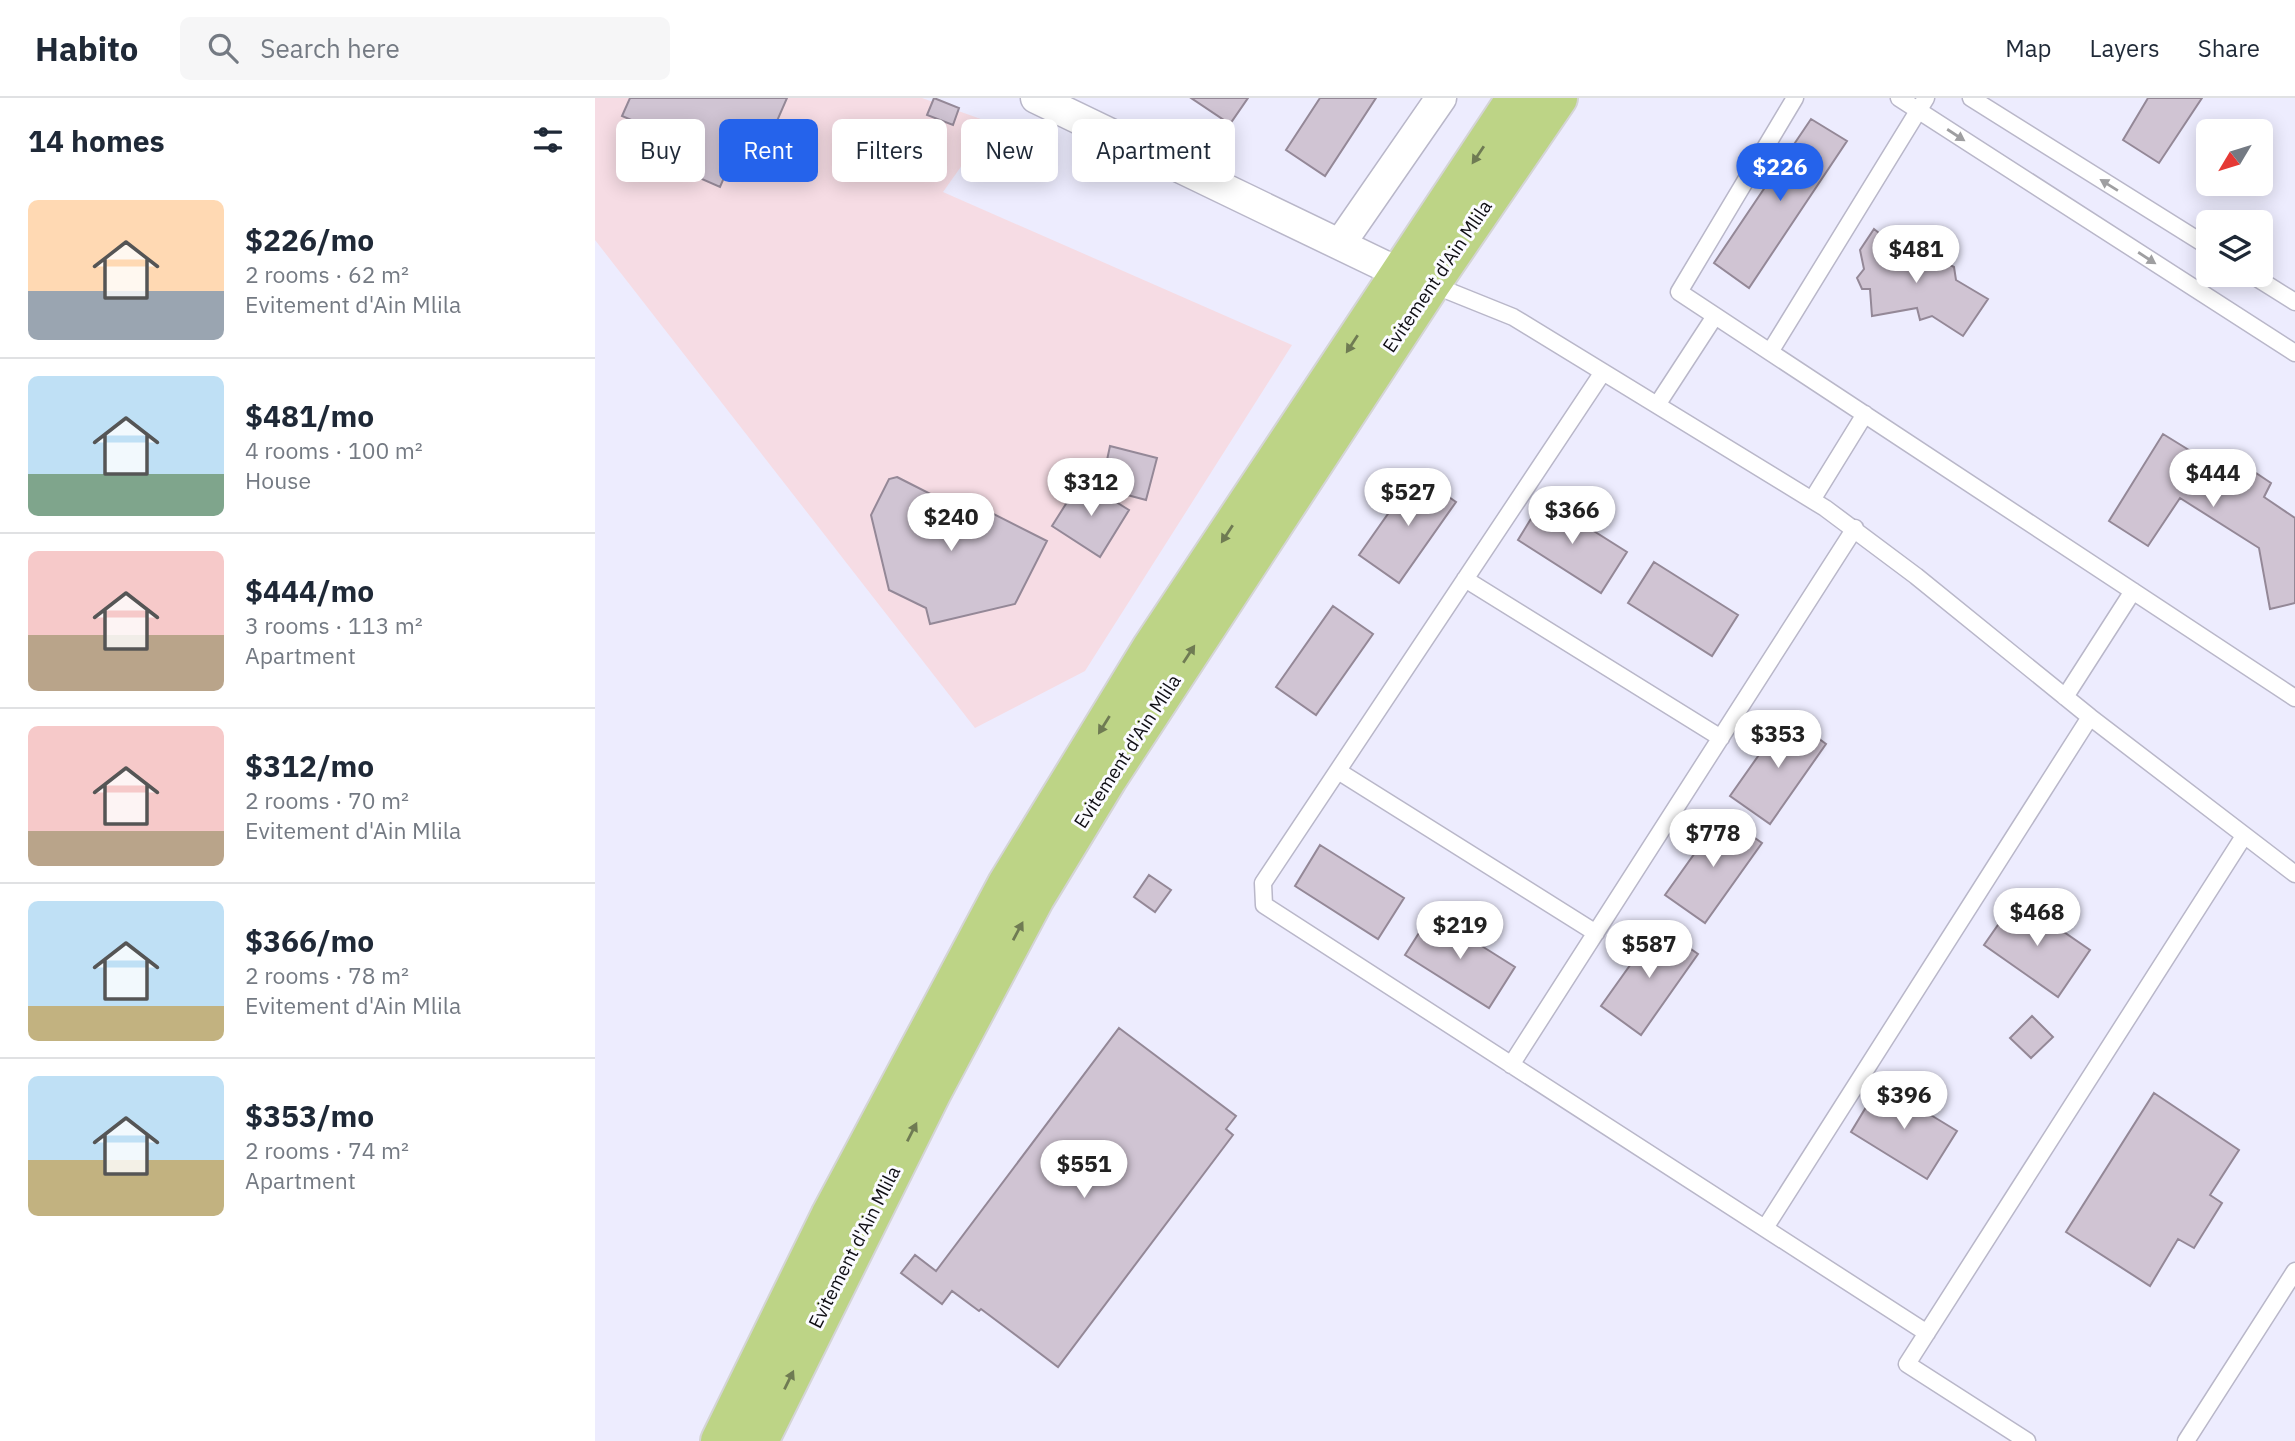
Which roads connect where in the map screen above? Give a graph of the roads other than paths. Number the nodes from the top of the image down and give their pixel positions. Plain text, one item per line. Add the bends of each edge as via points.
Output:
1 (1036, 98) edge
2 (1441, 98) edge
3 (1516, 98) edge
4 (1558, 98) edge
5 (1795, 98) edge
6 (1899, 98) edge
7 (1971, 98) edge
8 (1922, 104) edge
9 (2196, 239) edge
10 (1340, 244) junction
11 (1415, 278) junction
12 (2271, 287) edge
13 (2295, 302) edge
14 (1715, 316) junction
15 (1770, 352) junction
16 (2295, 353) edge
17 (1603, 372) junction
18 (1657, 405) junction
19 (1864, 414) junction
20 (1812, 500) junction
21 (1855, 528) junction
22 (1465, 579) junction
23 (2133, 591) junction
24 (2065, 697) junction
25 (2295, 698) edge
26 (2090, 717) junction
27 (1721, 738) junction
28 (1338, 771) junction
29 (2244, 836) junction
30 (2295, 874) edge
31 (1596, 933) junction
32 (1511, 1065) junction
33 (1765, 1228) junction
34 (2295, 1271) edge
35 (1927, 1332) junction
36 (720, 1441) edge
37 (759, 1441) edge
38 (2027, 1441) edge
39 (2186, 1441) edge

1 - 10 street
2 - 10 street
3 -> 11 highway, Evitement d'Ain Mlila
4 - 11 highway, Evitement d'Ain Mlila
5 - 14 lane via 1679,292
6 - 8 lane
9 -> 7 lane
8 - 15 lane
8 -> 16 lane
10 - 11 street
11 - 17 lane via 1513,317
11 -> 36 highway, Evitement d'Ain Mlila via 1151,647 1007,884 829,1216
37 -> 11 highway, Evitement d'Ain Mlila via 926,1104 1035,898
12 - 13 lane
14 - 15 lane
14 - 18 lane
15 - 19 lane
17 - 18 lane
17 - 22 lane
18 - 20 lane
19 - 20 lane
19 - 23 lane
20 - 21 lane
21 - 24 lane
21 - 27 lane
22 - 27 lane
22 - 28 lane
23 - 24 lane
23 - 25 lane
24 - 26 lane
26 - 29 lane
26 - 33 lane
27 - 31 lane
28 - 31 lane
28 - 32 lane via 1263,883 1265,905
29 - 30 lane
29 - 35 lane
31 - 32 lane
32 - 33 lane
33 - 35 lane
34 - 39 lane
35 - 38 lane via 1907,1364

